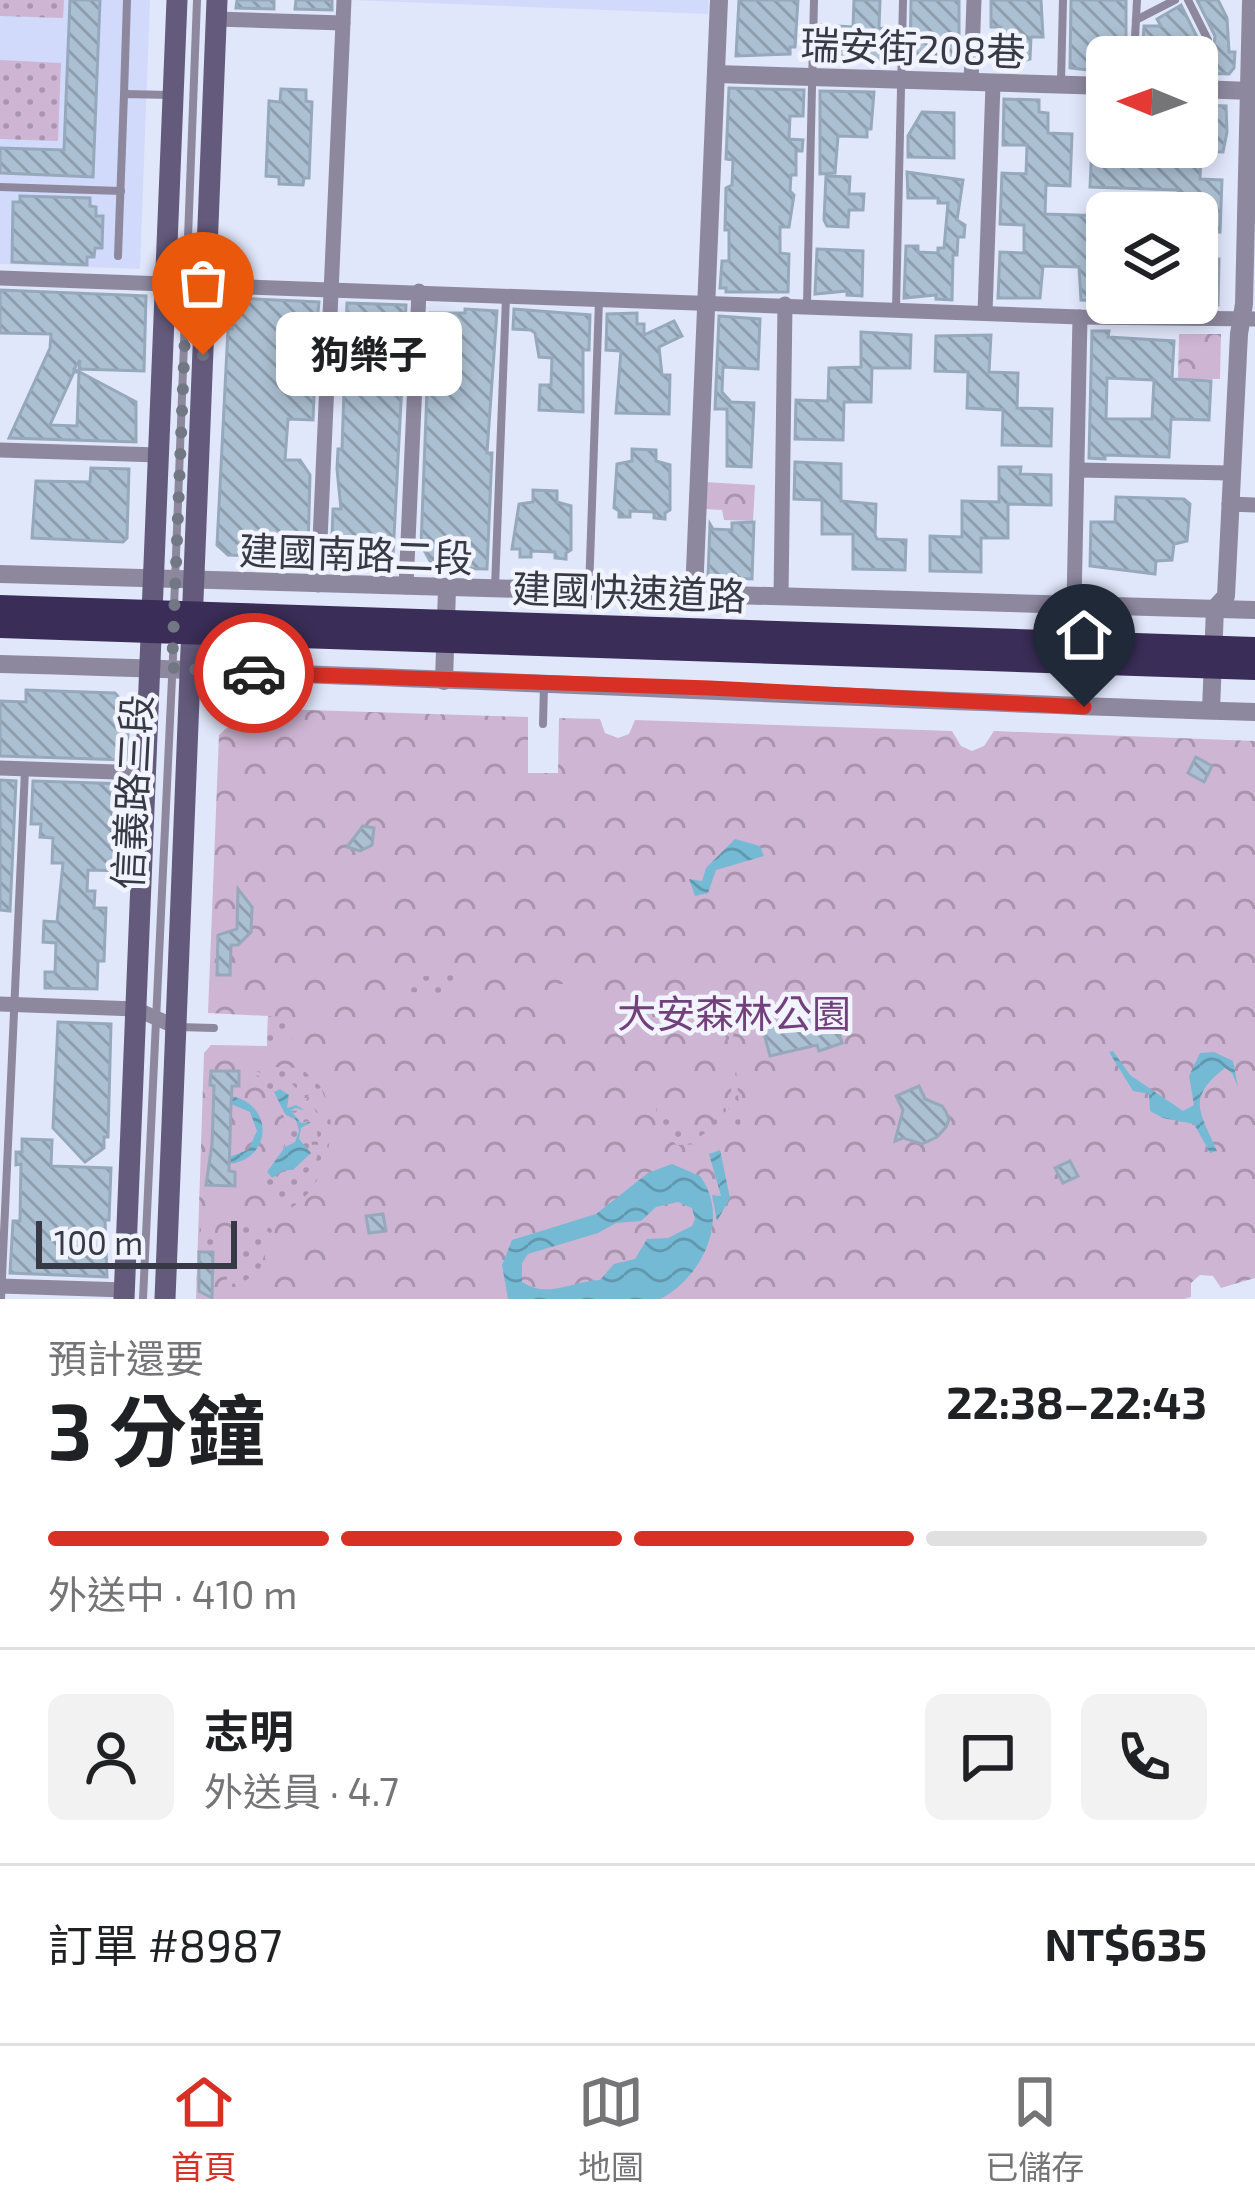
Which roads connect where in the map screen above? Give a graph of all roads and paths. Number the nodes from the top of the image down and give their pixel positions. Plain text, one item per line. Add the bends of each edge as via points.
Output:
1 (127, 0) edge
2 (177, 0) edge
3 (196, 0) edge
4 (344, 0) edge
5 (719, 0) edge
6 (814, 0) edge
7 (903, 0) edge
8 (974, 0) edge
9 (1063, 0) edge
10 (1137, 0) edge
11 (1174, 0) edge
12 (1188, 0) edge
13 (1254, 2) edge
14 (216, 10) edge
15 (1136, 20) junction
16 (344, 23) junction
17 (1136, 36) edge
18 (1206, 36) edge
19 (716, 74) junction
20 (812, 76) junction
21 (901, 80) junction
22 (971, 83) junction
23 (993, 83) junction
24 (1061, 85) junction
25 (1086, 86) edge
26 (1218, 90) edge
27 (1253, 91) edge
28 (124, 94) junction
29 (172, 95) junction
30 (0, 187) edge
31 (121, 190) junction
32 (118, 256) dead end
33 (0, 278) edge
34 (186, 284) junction
35 (331, 289) junction
36 (418, 291) junction
37 (506, 295) junction
38 (599, 298) junction
39 (706, 302) junction
40 (785, 304) junction
41 (807, 305) junction
42 (896, 309) junction
43 (985, 313) junction
44 (1080, 317) junction
45 (1249, 320) edge
46 (0, 450) edge
47 (159, 455) junction
48 (1078, 470) junction
49 (1230, 473) junction
50 (1229, 504) junction
51 (1255, 505) edge
52 (0, 574) edge
53 (174, 580) junction
54 (318, 585) junction
55 (406, 587) junction
56 (447, 589) junction
57 (495, 590) junction
58 (589, 593) junction
59 (694, 594) junction
60 (781, 597) junction
61 (1074, 604) junction
62 (0, 607) edge
63 (1215, 608) junction
64 (1255, 610) edge
65 (0, 626) edge
66 (1255, 649) edge
67 (1058, 661) junction
68 (0, 664) edge
69 (1255, 668) edge
70 (171, 669) junction
71 (444, 681) junction
72 (1255, 681) edge
73 (544, 684) junction
74 (1211, 710) junction
75 (1255, 712) edge
76 (543, 724) dead end
77 (0, 768) edge
78 (26, 770) junction
79 (145, 773) junction
80 (8, 1004) edge
81 (146, 1013) junction
82 (176, 1027) junction
83 (214, 1028) dead end
84 (1, 1290) edge
85 (131, 1296) edge
86 (166, 1299) edge

1 - 28 lane
2 - 29 main road, 信義路三段
3 - 34 lane, 信義路三段
4 - 16 street
5 - 19 street
6 - 20 lane
7 - 21 lane
8 - 22 street
9 - 24 lane
10 - 15 lane
11 - 15 lane
12 - 18 lane
13 - 27 street
14 - 16 street
14 - 34 main road, 信義路三段
15 - 17 lane
16 - 35 street
19 - 20 street, 瑞安街208巷
19 - 39 street
20 - 21 street, 瑞安街208巷
20 - 41 lane
21 - 22 street, 瑞安街208巷
21 - 42 lane
22 - 23 street, 瑞安街208巷
23 - 24 street, 瑞安街208巷
23 - 43 street
24 - 25 street, 瑞安街208巷
26 - 27 street
27 - 45 street
28 - 29 lane
28 - 31 lane
29 - 34 main road, 信義路三段
30 - 31 lane
31 - 32 lane
33 - 34 street
34 - 35 street
34 - 47 main road, 信義路三段
34 - 53 main road, 信義路三段
35 - 36 street
35 - 54 street
36 - 37 street
36 - 55 street
37 - 38 street
37 - 57 lane
38 - 39 street
38 - 58 lane
39 - 40 street
39 - 59 street
40 - 41 street
40 - 60 street
41 - 42 street
42 - 43 street
43 - 44 street
44 - 45 street
44 - 48 street
45 - 49 street
46 - 47 street
47 - 53 main road, 信義路三段
48 - 49 street
48 - 61 street
49 - 50 street
50 - 51 street
50 - 63 street via 1226,596
52 - 53 street, 建國南路二段
53 - 54 street, 建國南路二段
53 - 70 main road, 信義路三段
53 - 70 main road, 信義路三段
54 - 55 street, 建國南路二段
55 - 56 street, 建國南路二段
56 - 57 street, 建國南路二段
56 - 71 street
57 - 58 street, 建國南路二段
58 - 59 street, 建國南路二段
59 - 60 street, 建國南路二段
60 - 61 street, 建國南路二段
61 - 63 street, 建國南路二段
62 - 66 highway, 建國快速道路
63 - 64 street, 建國南路二段
63 - 74 street
65 - 67 highway, 建國快速道路
67 - 69 highway, 建國快速道路
67 - 72 highway via 1162,678
68 - 70 street
70 - 71 street
70 - 79 main road, 信義路三段
70 - 81 lane, 信義路三段
70 - 82 main road, 信義路三段
71 - 73 street
73 - 74 street
73 - 76 lane
74 - 75 street
77 - 78 street
78 - 79 street
78 - 80 lane
79 - 81 main road, 信義路三段
80 - 81 street
80 - 84 lane
81 - 82 street
81 - 85 main road, 信義路三段
82 - 83 lane
82 - 86 main road, 信義路三段
84 - 85 street

